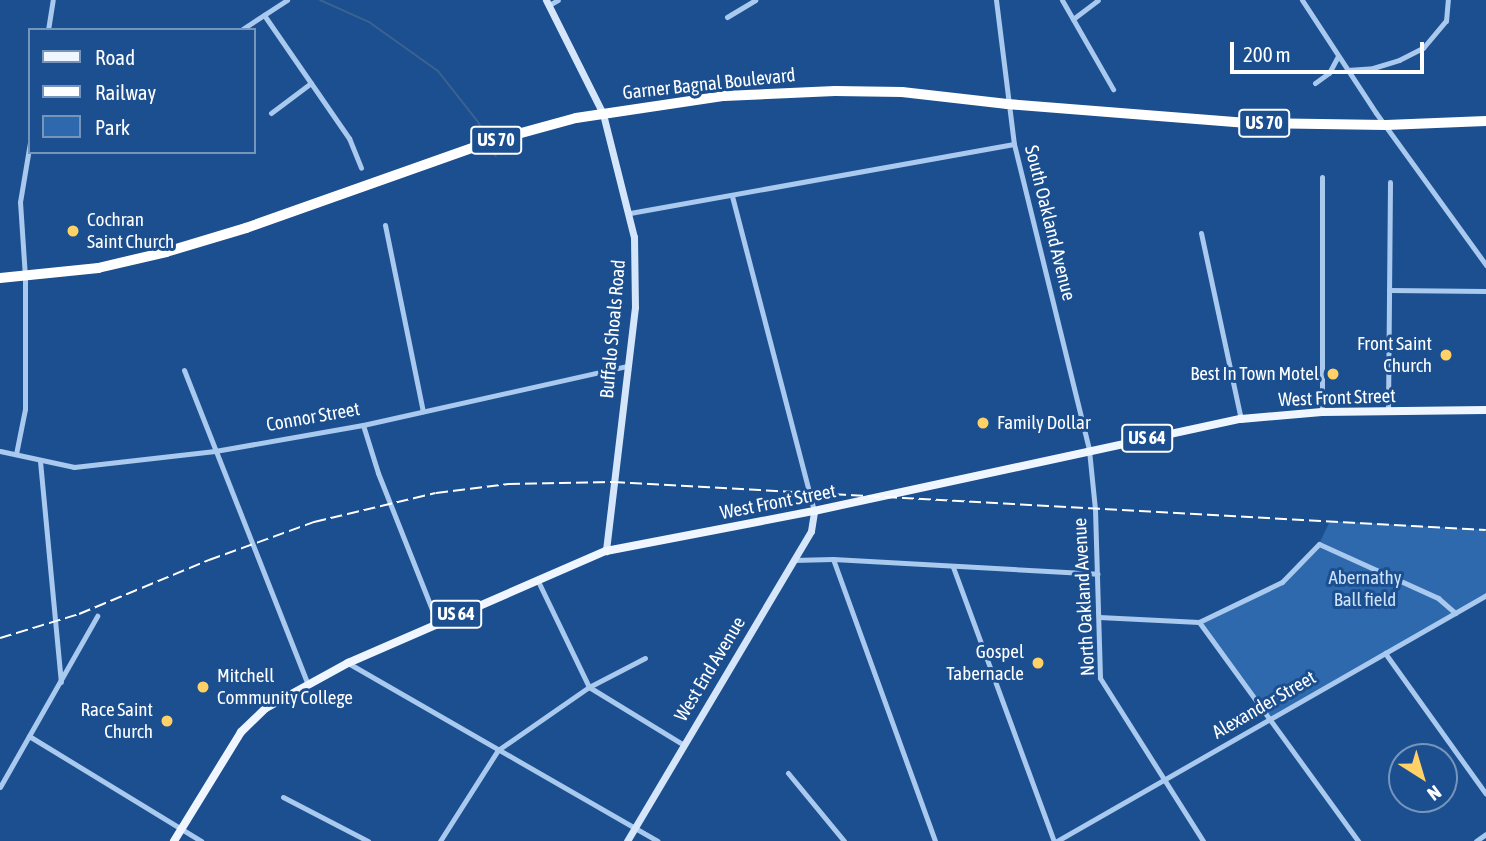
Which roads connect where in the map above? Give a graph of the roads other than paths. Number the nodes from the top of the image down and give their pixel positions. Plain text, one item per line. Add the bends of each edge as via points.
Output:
1 (53, 0) edge
2 (287, 0) edge
3 (558, 0) edge
4 (755, 0) edge
5 (996, 0) edge
6 (1062, 0) edge
7 (1098, 0) edge
8 (1302, 0) edge
9 (1448, 0) edge
10 (548, 2) edge
11 (264, 15) junction
12 (727, 16) dead end
13 (1073, 19) junction
14 (48, 28) edge
15 (244, 28) edge
16 (1338, 56) junction
17 (1347, 70) junction
18 (311, 83) junction
19 (1315, 83) dead end
20 (1113, 89) dead end
21 (1007, 104) junction
22 (271, 113) dead end
23 (603, 114) junction
24 (1486, 121) edge
25 (1386, 124) junction
26 (1014, 144) junction
27 (28, 154) edge
28 (361, 168) dead end
29 (1322, 177) dead end
30 (1390, 181) dead end
31 (732, 196) junction
32 (630, 214) junction
33 (385, 225) dead end
34 (1201, 233) dead end
35 (1486, 265) edge
36 (25, 276) junction
37 (0, 278) edge
38 (1389, 290) junction
39 (1486, 291) edge
40 (628, 366) junction
41 (184, 370) dead end
42 (1486, 410) edge
43 (423, 411) junction
44 (1322, 412) junction
45 (1388, 412) junction
46 (1241, 419) junction
47 (363, 425) junction
48 (1089, 450) junction
49 (0, 451) edge
50 (215, 451) junction
51 (16, 454) junction
52 (40, 460) junction
53 (814, 511) junction
54 (606, 551) junction
55 (833, 559) junction
56 (793, 560) junction
57 (953, 567) junction
58 (1098, 574) junction
59 (537, 579) junction
60 (1486, 596) edge
61 (1455, 613) junction
62 (97, 616) dead end
63 (1099, 617) junction
64 (437, 622) junction
65 (1199, 622) junction
66 (1385, 653) junction
67 (646, 659) dead end
68 (348, 663) junction
69 (61, 682) junction
70 (308, 684) junction
71 (589, 687) junction
72 (1269, 720) junction
73 (29, 736) junction
74 (684, 745) junction
75 (498, 750) junction
76 (788, 773) dead end
77 (1163, 780) junction
78 (0, 787) edge
79 (1486, 793) edge
80 (283, 797) dead end
81 (635, 828) junction
82 (182, 829) junction
83 (1486, 834) edge
84 (174, 841) edge
85 (201, 841) edge
86 (368, 841) edge
87 (440, 841) edge
88 (627, 841) edge
89 (657, 841) edge
90 (844, 841) edge
91 (935, 841) edge
92 (1055, 841) edge
93 (1202, 841) edge
94 (1358, 841) edge
95 (1476, 841) edge

1 - 14 street
2 - 11 street
3 - 10 street
4 - 12 street
5 - 21 street, South Oakland Avenue
6 - 13 street
7 - 13 street
8 - 16 street
9 - 17 street via 1446,21 1423,48 1373,68
10 - 23 street, Buffalo Shoals Road
11 - 15 street
11 - 18 street
13 - 20 street
16 - 17 street
16 - 19 street via 1329,73
17 - 25 street
18 - 22 street
18 - 28 street via 349,138
21 - 23 highway, Garner Bagnal Boulevard / US 70 via 902,92 788,92 724,96
21 - 25 highway, Garner Bagnal Boulevard / US 70 via 1250,123
21 - 26 street, South Oakland Avenue
23 - 32 street, Buffalo Shoals Road
23 - 36 highway, Garner Bagnal Boulevard / US 70 via 492,141 166,252 98,268
24 - 25 highway, Garner Bagnal Boulevard / US 70
25 - 35 street
26 - 31 street
26 - 48 street, South Oakland Avenue
27 - 36 street via 20,202
29 - 44 street
30 - 38 street
31 - 32 street
31 - 53 street
32 - 40 street, Buffalo Shoals Road via 636,281
33 - 43 street
34 - 46 street
36 - 37 highway, Garner Bagnal Boulevard / US 70
36 - 51 street via 25,409
38 - 39 street
38 - 45 street
40 - 43 street, Connor Street
40 - 54 street, Buffalo Shoals Road
41 - 50 street
42 - 45 main road, West Front Street / US 64
43 - 47 street, Connor Street
44 - 45 main road, West Front Street / US 64
44 - 46 main road, West Front Street / US 64
46 - 48 main road, West Front Street / US 64
47 - 50 street, Connor Street
47 - 64 street
48 - 53 main road, West Front Street / US 64
48 - 58 street, North Oakland Avenue
49 - 51 street, Connor Street
50 - 52 street, Connor Street via 90,467
50 - 70 street
51 - 52 street, Connor Street
52 - 69 street
53 - 54 main road, West Front Street / US 64
53 - 56 street, West End Avenue via 811,531
54 - 59 main road, West Front Street / US 64
55 - 56 street
55 - 57 street
55 - 91 street
56 - 74 street, West End Avenue
57 - 58 street
57 - 92 street
58 - 63 street, North Oakland Avenue
59 - 64 main road, West Front Street / US 64
59 - 71 street
60 - 61 street, Alexander Street
61 - 65 street via 1438,598 1319,544 1282,582
61 - 66 street, Alexander Street
62 - 69 street
63 - 65 street
63 - 77 street, North Oakland Avenue via 1100,678
64 - 68 main road, West Front Street / US 64
65 - 72 street
66 - 72 street, Alexander Street
66 - 79 street
67 - 71 street
68 - 70 main road, West Front Street / US 64
68 - 75 street
69 - 73 street
70 - 82 main road, West Front Street / US 64 via 252,719
71 - 74 street
71 - 75 street
72 - 77 street, Alexander Street
72 - 94 street
73 - 78 street
73 - 82 street
74 - 81 street, West End Avenue
75 - 81 street
75 - 87 street
76 - 90 street
77 - 92 street, Alexander Street
77 - 93 street, North Oakland Avenue
80 - 86 street
81 - 88 street, West End Avenue
81 - 89 street
82 - 84 main road, West Front Street / US 64
82 - 85 street
83 - 95 street

